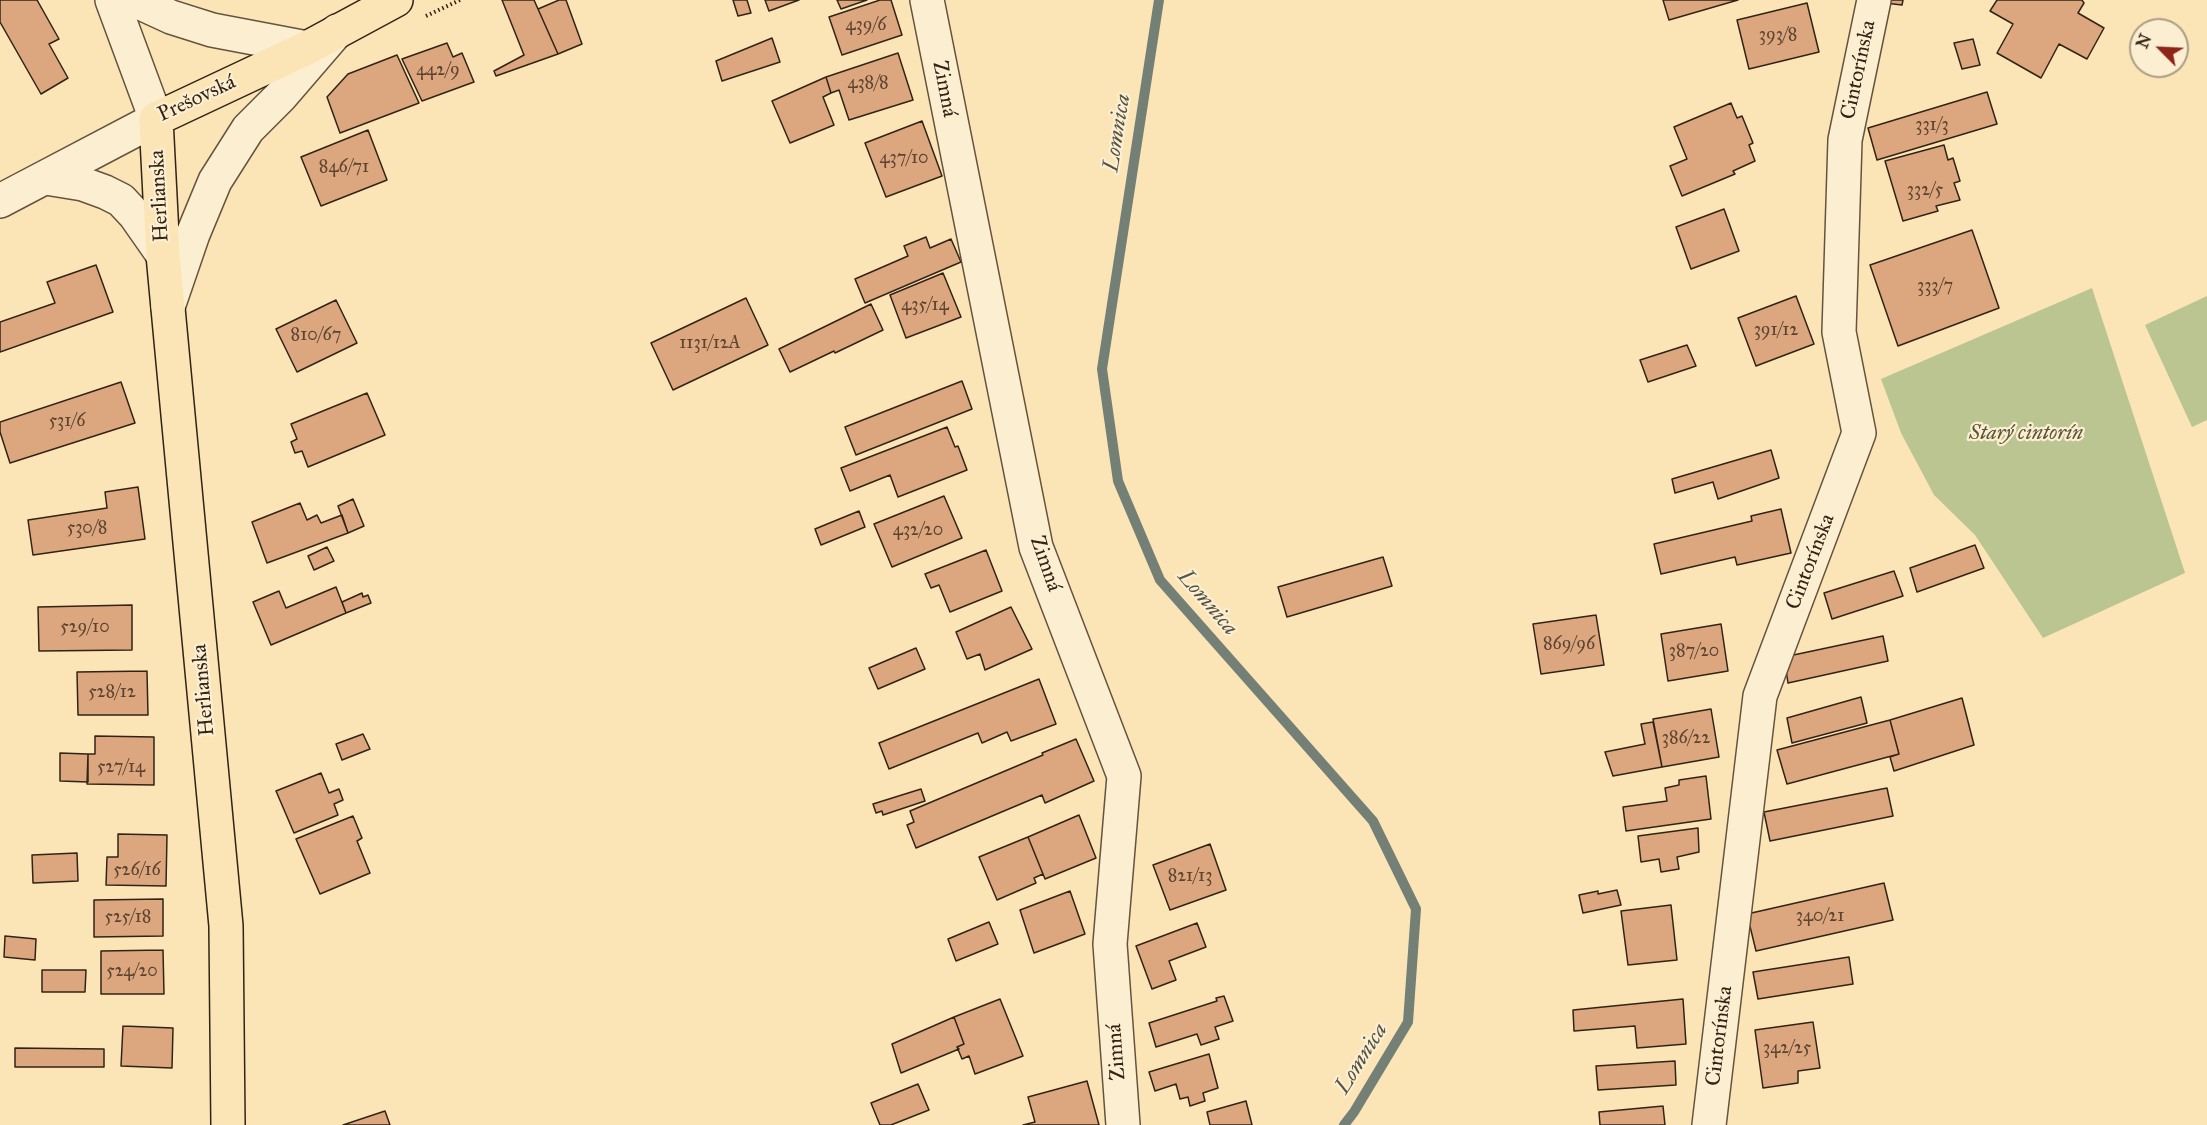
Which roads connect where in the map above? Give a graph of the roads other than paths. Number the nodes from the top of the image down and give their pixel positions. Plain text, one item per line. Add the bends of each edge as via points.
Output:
1 (112, 0) edge
2 (134, 0) edge
3 (396, 0) edge
4 (927, 0) edge
5 (1874, 0) edge
6 (337, 31) junction
7 (307, 48) junction
8 (156, 118) junction
9 (46, 178) junction
10 (0, 201) edge
11 (163, 255) junction
12 (168, 307) junction
13 (228, 1125) edge
14 (1123, 1125) edge
15 (1709, 1125) edge

1 - 8 street, Herlianska
2 - 7 street via 212,30
3 - 6 main road, Prešovská
4 - 14 street, Zimná via 1036,547 1125,776 1110,944
5 - 15 street, Cintorínska via 1844,152 1839,332 1859,433 1760,696
6 - 7 main road, Prešovská
6 - 12 street via 248,129 215,181
7 - 8 main road, Prešovská
8 - 9 street, Prešovská
8 - 11 main road, Herlianska
9 - 10 street, Prešovská
9 - 11 street, Herlianska via 83,184 121,200
11 - 12 main road, Herlianska
12 - 13 main road, Herlianska via 226,926

